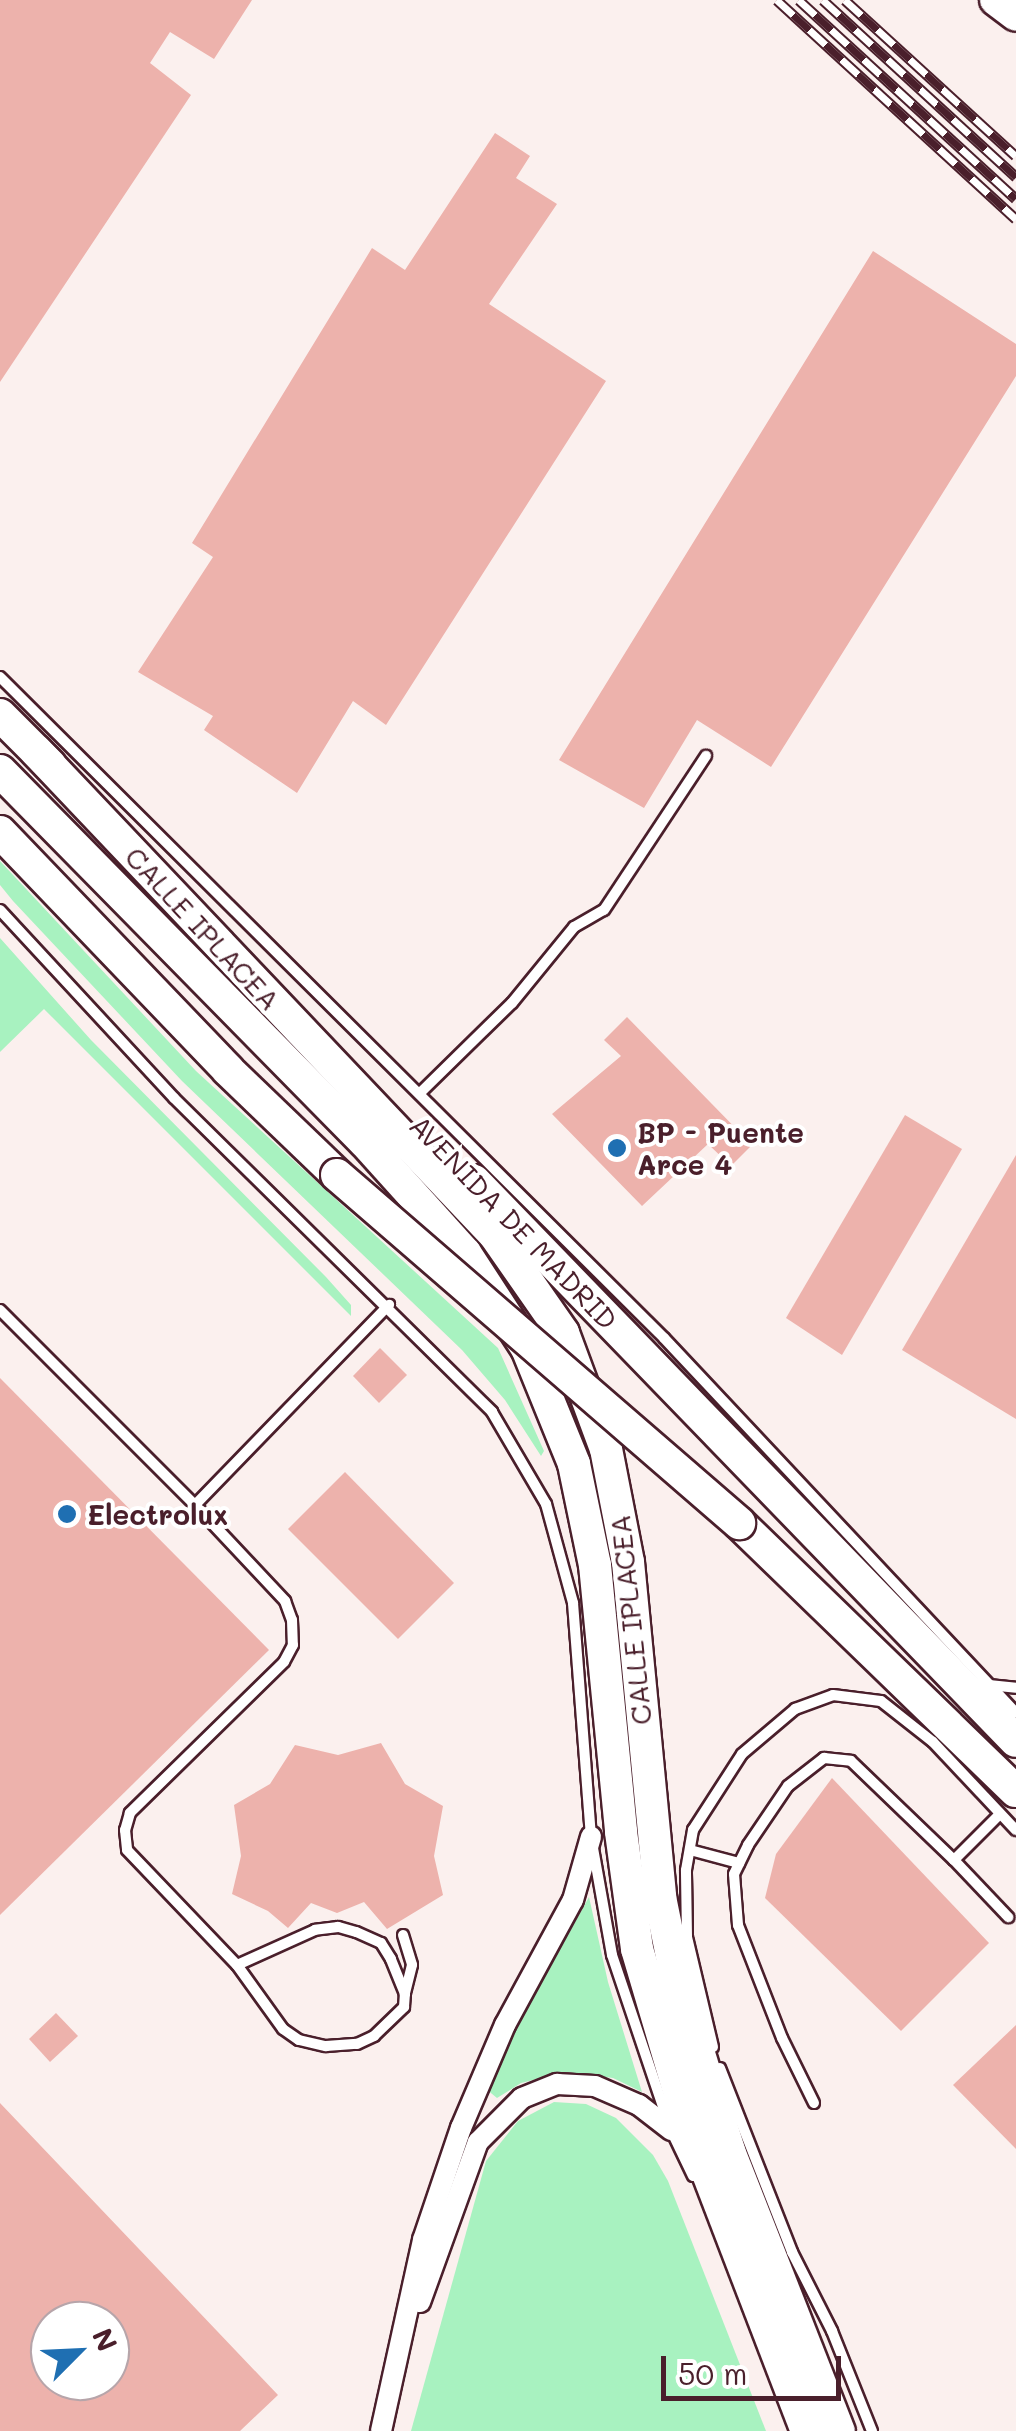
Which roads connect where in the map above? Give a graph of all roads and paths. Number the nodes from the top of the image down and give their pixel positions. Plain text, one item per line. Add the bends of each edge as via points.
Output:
1 (995, 0) edge
2 (1016, 16) edge
3 (0, 677) edge
4 (0, 715) edge
5 (36, 751) junction
6 (706, 756) dead end
7 (0, 771) edge
8 (5, 839) edge
9 (0, 910) edge
10 (421, 1092) junction
11 (389, 1306) junction
12 (0, 1310) edge
13 (194, 1505) junction
14 (989, 1685) junction
15 (1016, 1688) edge
16 (1016, 1713) edge
17 (1016, 1741) edge
18 (1008, 1803) edge
19 (1016, 1830) edge
20 (592, 1837) junction
21 (690, 1850) junction
22 (954, 1860) junction
23 (739, 1862) junction
24 (1008, 1917) dead end
25 (403, 1934) dead end
26 (237, 1965) junction
27 (405, 1994) junction
28 (814, 2104) dead end
29 (670, 2130) junction
30 (777, 2353) junction
31 (393, 2379) junction
32 (380, 2431) edge
33 (808, 2431) edge
34 (839, 2431) edge
35 (872, 2431) edge

1 - 2 street
3 - 10 lane
4 - 5 main road, AVENIDA DE MADRID
5 - 17 main road, AVENIDA DE MADRID via 299,1002
5 - 34 main road, CALLE IPLACEA via 495,1235 563,1333 606,1449 628,1562 654,1848 678,1986 730,2151
6 - 10 lane via 604,910 574,927 512,1003
7 - 30 main road, CALLE IPLACEA via 365,1142 464,1253 527,1348 574,1464 595,1566 637,1949 689,2124
8 - 18 main road, bridge via 337,1175 739,1523
9 - 11 lane via 174,1098
10 - 14 lane via 664,1338
11 - 13 lane
11 - 20 lane via 492,1412 546,1504 573,1603
12 - 13 lane
13 - 26 lane via 285,1600 293,1645 284,1662 130,1813 125,1830 128,1850
14 - 15 lane
14 - 16 lane
18 - 19 lane
18 - 21 lane via 880,1700 833,1695 795,1709 742,1754 693,1830
18 - 22 lane
20 - 29 lane via 612,1955
20 - 31 street via 573,1900 505,2026 461,2128 423,2240
21 - 23 lane
21 - 35 lane via 687,1936 718,2062
22 - 23 lane via 850,1760 824,1758 788,1786
22 - 24 lane
23 - 28 lane via 738,1925
25 - 27 lane via 412,1965
26 - 27 lane via 315,1930 338,1927 380,1943
26 - 27 lane via 284,2029 326,2046 374,2036 393,2021
29 - 30 lane
29 - 31 street via 639,2106 595,2086 557,2084 522,2098 494,2122 478,2142
30 - 33 main road, CALLE IPLACEA
31 - 32 street

